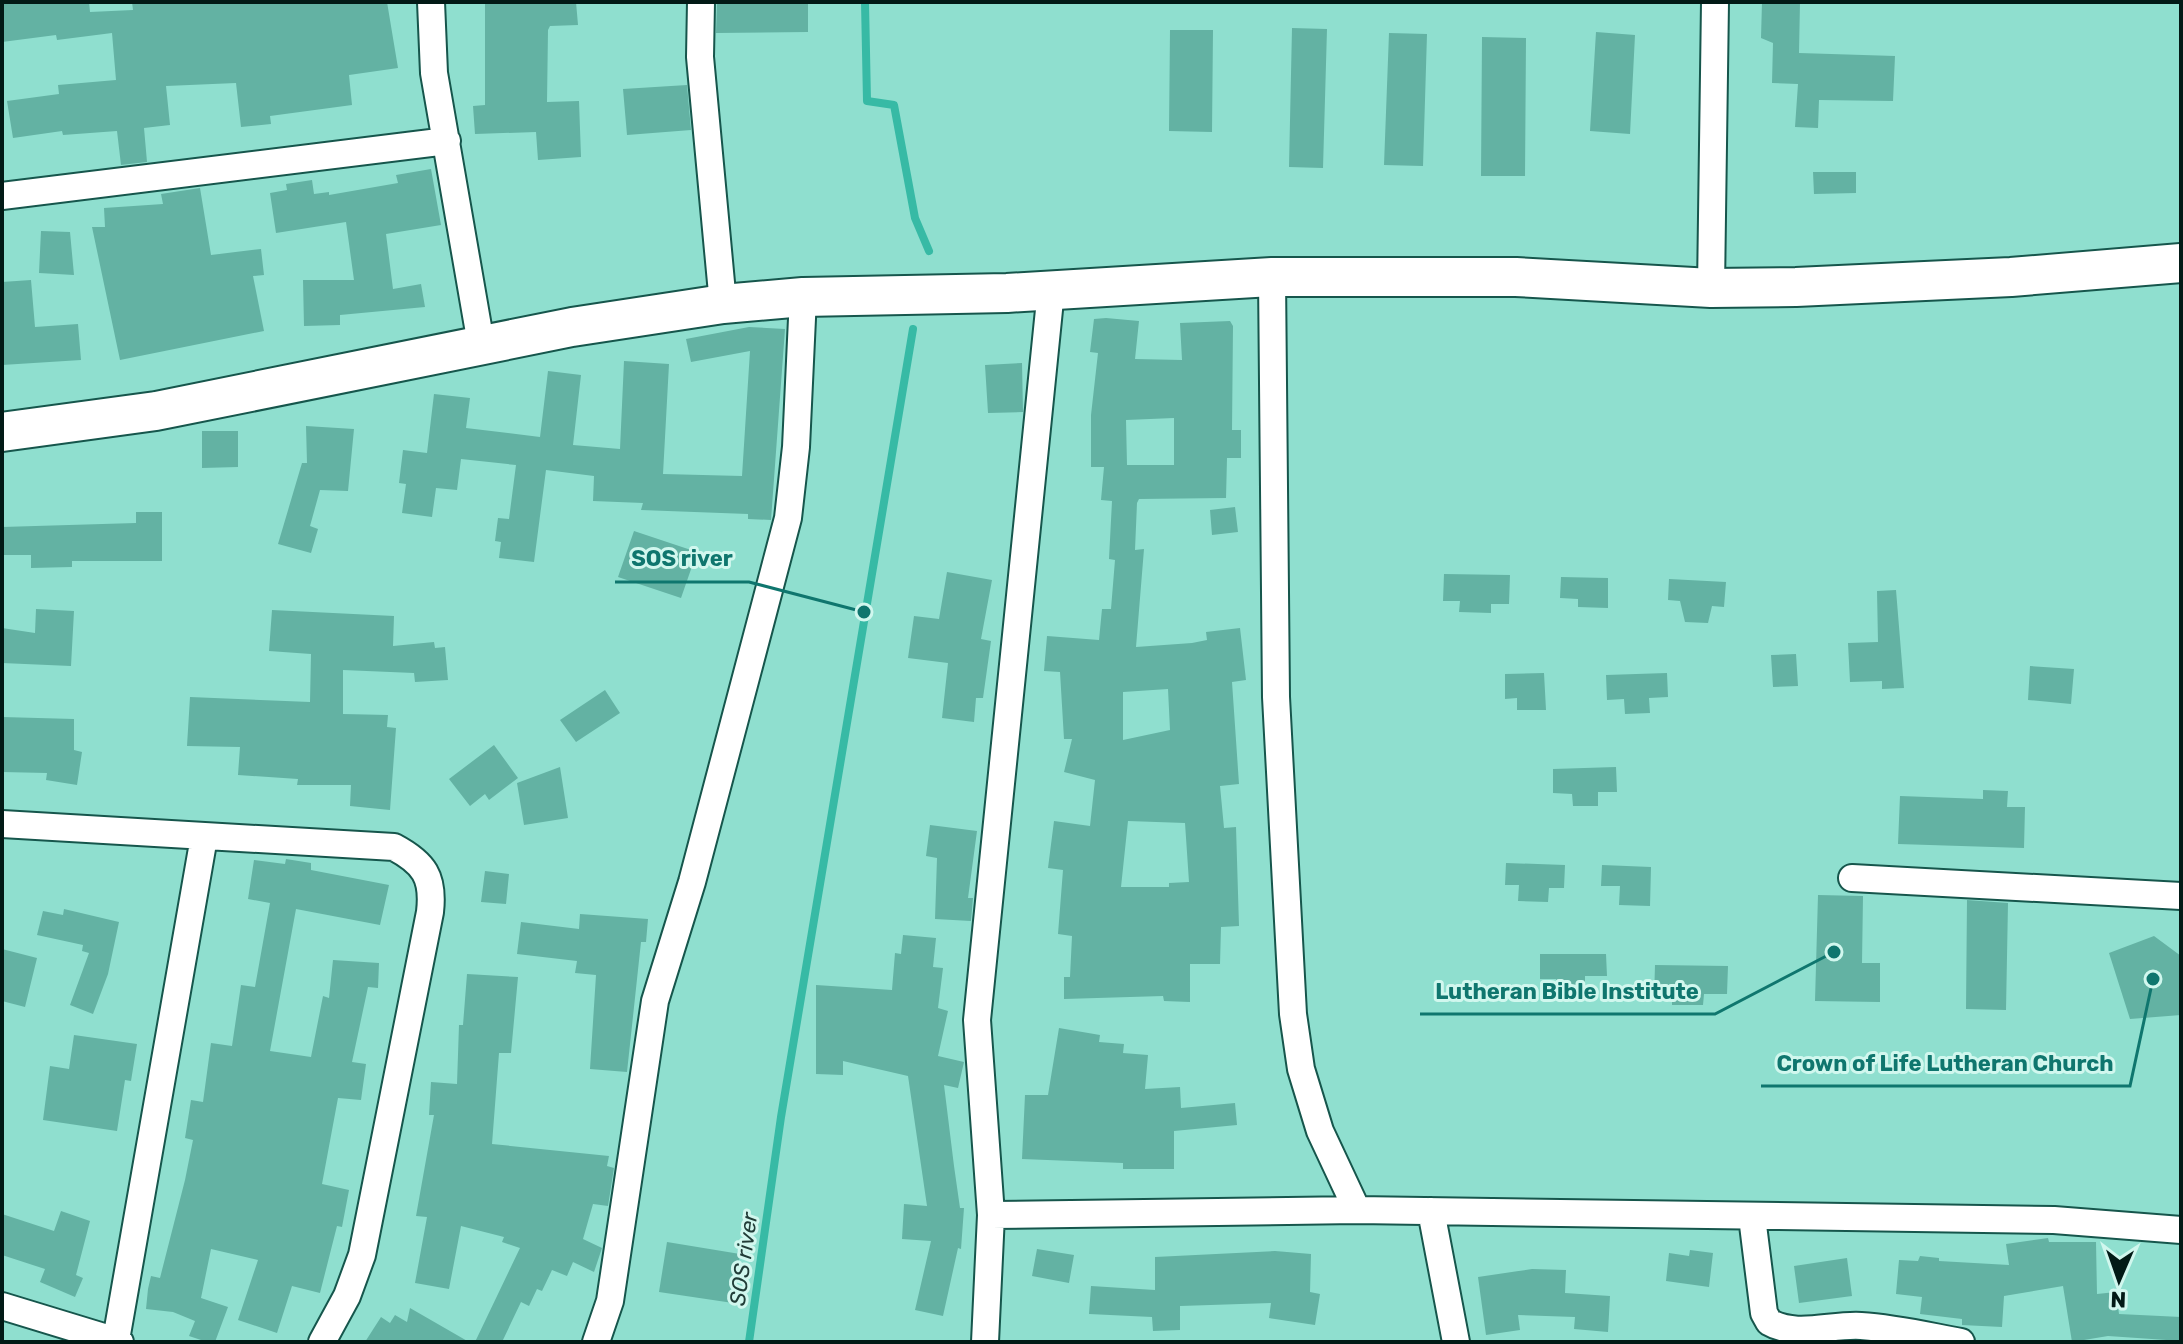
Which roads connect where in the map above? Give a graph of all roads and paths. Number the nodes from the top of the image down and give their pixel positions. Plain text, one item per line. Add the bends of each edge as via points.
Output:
1 (431, 2) edge
2 (701, 2) edge
3 (1715, 2) edge
4 (447, 141) junction
5 (2, 196) edge
6 (2181, 263) edge
7 (1272, 277) junction
8 (1711, 288) junction
9 (1051, 290) junction
10 (803, 297) junction
11 (723, 304) junction
12 (481, 344) junction
13 (2, 432) edge
14 (2, 824) edge
15 (204, 837) junction
16 (1852, 878) dead end
17 (2181, 896) edge
18 (1357, 1210) junction
19 (1431, 1211) junction
20 (991, 1215) junction
21 (1752, 1217) junction
22 (2181, 1230) edge
23 (2, 1306) edge
24 (118, 1341) edge
25 (322, 1342) edge
26 (596, 1342) edge
27 (985, 1342) edge
28 (1456, 1342) edge
29 (1961, 1342) edge

1 - 4 street via 434,73
2 - 11 street via 700,57
3 - 8 street
4 - 5 street
4 - 12 street
6 - 8 street via 1955,280
7 - 8 street via 1516,277
7 - 9 street
7 - 18 street via 1276,697 1293,1014 1301,1069 1320,1131
9 - 10 street
9 - 20 street via 977,1020
10 - 11 street
10 - 26 street via 788,518 692,882 655,1001 610,1301
11 - 12 street
12 - 13 street via 156,411
14 - 15 street
15 - 24 street
15 - 25 street via 394,847 428,872 430,912 362,1255
16 - 17 street
18 - 19 street
18 - 20 street
19 - 21 street
19 - 28 street
20 - 27 street
21 - 22 street via 2054,1220
21 - 29 street via 1769,1322 1791,1330 1888,1328
23 - 24 street

